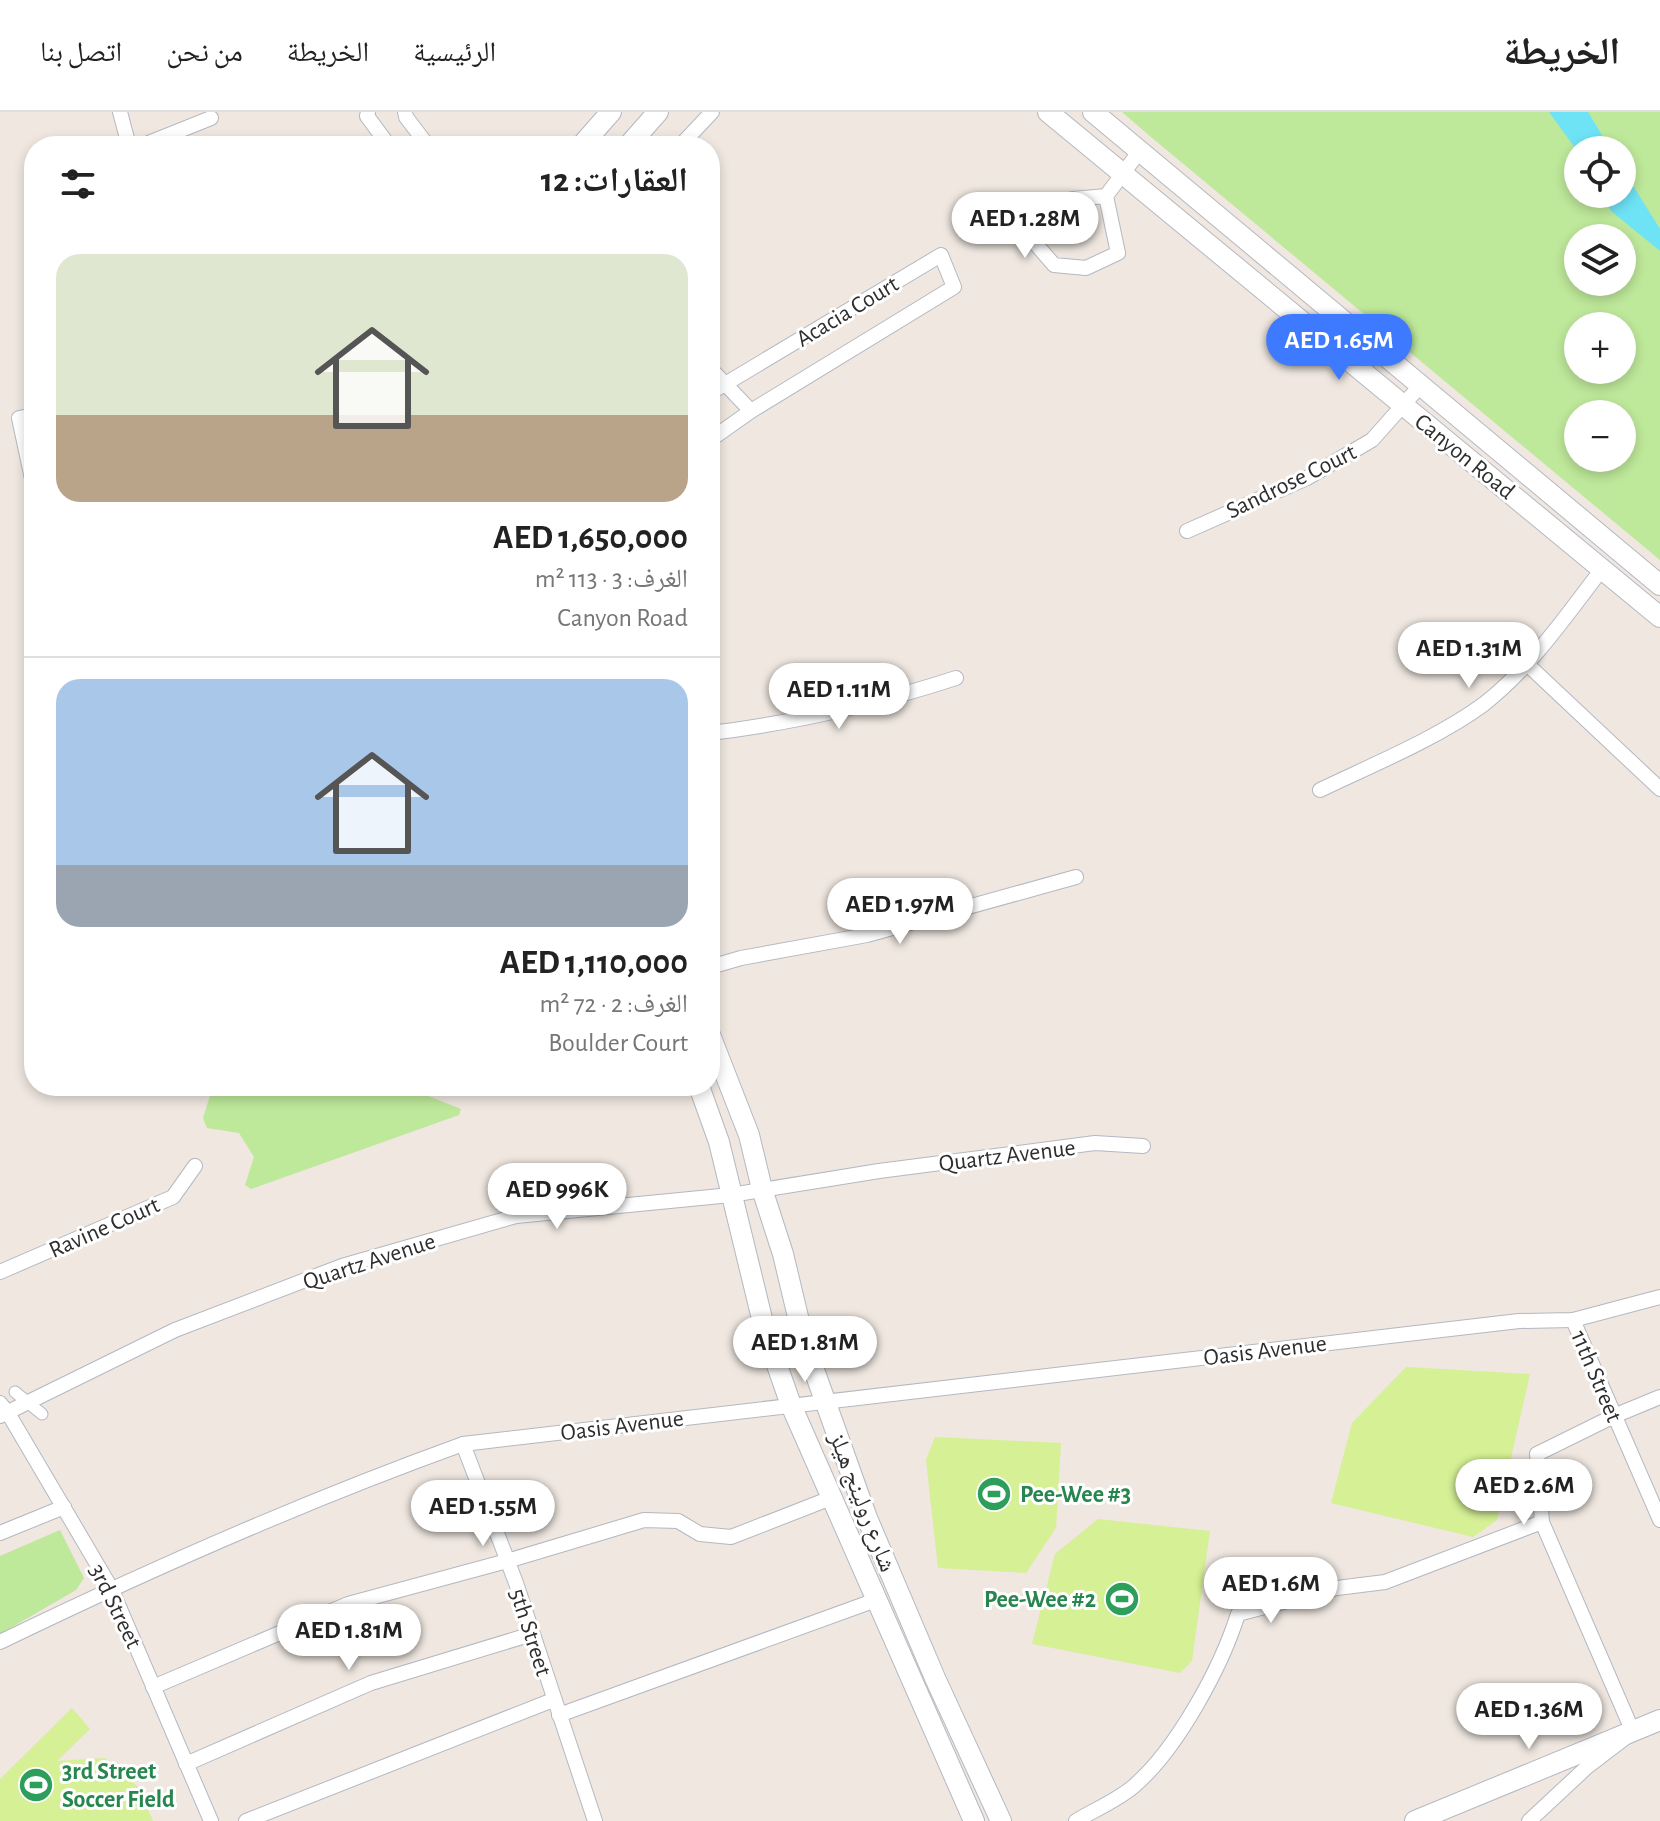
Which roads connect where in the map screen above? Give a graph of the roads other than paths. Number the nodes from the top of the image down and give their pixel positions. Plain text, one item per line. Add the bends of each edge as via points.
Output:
1 (120, 112) edge
2 (368, 112) edge
3 (405, 112) edge
4 (611, 112) edge
5 (658, 112) edge
6 (712, 112) edge
7 (1048, 112) edge
8 (1093, 112) edge
9 (211, 118) dead end
10 (126, 136) edge
11 (166, 136) edge
12 (382, 136) edge
13 (420, 136) edge
14 (590, 136) edge
15 (637, 136) edge
16 (689, 136) edge
17 (1139, 152) junction
18 (1122, 174) junction
19 (1106, 196) junction
20 (720, 379) edge
21 (724, 383) junction
22 (720, 386) edge
23 (1420, 386) junction
24 (1403, 405) junction
25 (751, 411) junction
26 (24, 417) edge
27 (720, 433) edge
28 (24, 441) edge
29 (1187, 531) dead end
30 (1602, 569) junction
31 (1660, 585) edge
32 (1660, 617) edge
33 (1527, 664) junction
34 (956, 678) dead end
35 (720, 731) edge
36 (1660, 789) edge
37 (1320, 790) dead end
38 (1076, 877) dead end
39 (720, 964) edge
40 (720, 1061) edge
41 (703, 1096) edge
42 (1143, 1146) dead end
43 (195, 1166) dead end
44 (762, 1189) junction
45 (731, 1195) junction
46 (0, 1272) edge
47 (1660, 1297) edge
48 (1573, 1320) junction
49 (15, 1392) dead end
50 (1660, 1397) edge
51 (825, 1401) junction
52 (28, 1403) junction
53 (791, 1405) junction
54 (3, 1411) edge
55 (42, 1414) dead end
56 (1614, 1416) junction
57 (463, 1444) junction
58 (831, 1498) junction
59 (64, 1507) junction
60 (1659, 1516) edge
61 (1542, 1522) junction
62 (0, 1533) edge
63 (507, 1561) junction
64 (111, 1588) junction
65 (876, 1600) junction
66 (532, 1634) junction
67 (0, 1642) edge
68 (153, 1687) junction
69 (553, 1700) junction
70 (559, 1715) junction
71 (1660, 1720) edge
72 (1633, 1732) junction
73 (186, 1764) junction
74 (211, 1821) edge
75 (246, 1821) edge
76 (595, 1821) edge
77 (974, 1821) edge
78 (1001, 1821) edge
79 (1076, 1821) edge
80 (1415, 1821) edge
81 (1529, 1821) edge

1 - 10 street
2 - 12 street
3 - 13 street
4 - 14 main road
5 - 15 main road
6 - 16 street
7 - 18 main road, Canyon Road
8 - 17 main road, Canyon Road
9 - 11 street
17 - 18 street
17 - 23 main road, Canyon Road
18 - 19 street
18 - 24 main road, Canyon Road
19 - 19 street via 1039,208 1035,243 1054,265 1086,268 1118,253
20 - 21 street
21 - 22 street, Acacia Court
21 - 25 street
21 - 25 street, Acacia Court via 941,255 954,287
23 - 24 street, Sandrose Court
23 - 31 main road, Canyon Road
24 - 29 street, Sandrose Court via 1372,440 1307,478
24 - 30 main road, Canyon Road
25 - 27 street, Acacia Court
26 - 28 street via 19,418
30 - 32 main road, Canyon Road
30 - 33 street
33 - 36 street
33 - 37 street via 1483,704 1413,746
34 - 35 street via 821,716
38 - 39 street via 867,935
40 - 44 main road, شارع رولينج هيلز via 749,1135
41 - 45 main road, شارع رولينج هيلز
42 - 44 street, Quartz Avenue via 1095,1143
43 - 46 street, Ravine Court via 173,1197
44 - 45 street, Quartz Avenue
44 - 51 main road, شارع رولينج هيلز
45 - 52 street, Quartz Avenue via 516,1216 342,1266 175,1330
45 - 53 main road, شارع رولينج هيلز via 765,1331
47 - 48 street, Oasis Avenue
48 - 51 street, Oasis Avenue via 1519,1321
48 - 56 street, 11th Street
49 - 52 street
50 - 56 street
51 - 53 street, Oasis Avenue
51 - 78 main road, شارع رولينج هيلز via 867,1518
52 - 54 street, Quartz Avenue
52 - 55 street
53 - 57 street, Oasis Avenue
53 - 58 main road, شارع رولينج هيلز
54 - 59 street, 3rd Street
56 - 60 street, 11th Street
56 - 61 street via 1537,1454
57 - 63 street, 5th Street
57 - 64 street, Oasis Avenue
58 - 63 street via 731,1537 700,1534 678,1521 644,1520
58 - 65 main road, شارع رولينج هيلز
59 - 62 street
59 - 64 street, 3rd Street
61 - 72 street
61 - 79 street via 1385,1582 1337,1588 1238,1614 1207,1687 1166,1749 1133,1787
63 - 66 street, 5th Street
63 - 68 street via 348,1604
64 - 67 street, Oasis Avenue
64 - 68 street, 3rd Street
65 - 70 street
65 - 77 main road, شارع رولينج هيلز
66 - 69 street, 5th Street
66 - 73 street via 371,1683
68 - 73 street, 3rd Street
69 - 70 street, 5th Street
69 - 75 street
70 - 76 street, 5th Street
71 - 72 main road
72 - 80 main road
72 - 81 street
73 - 74 street, 3rd Street

